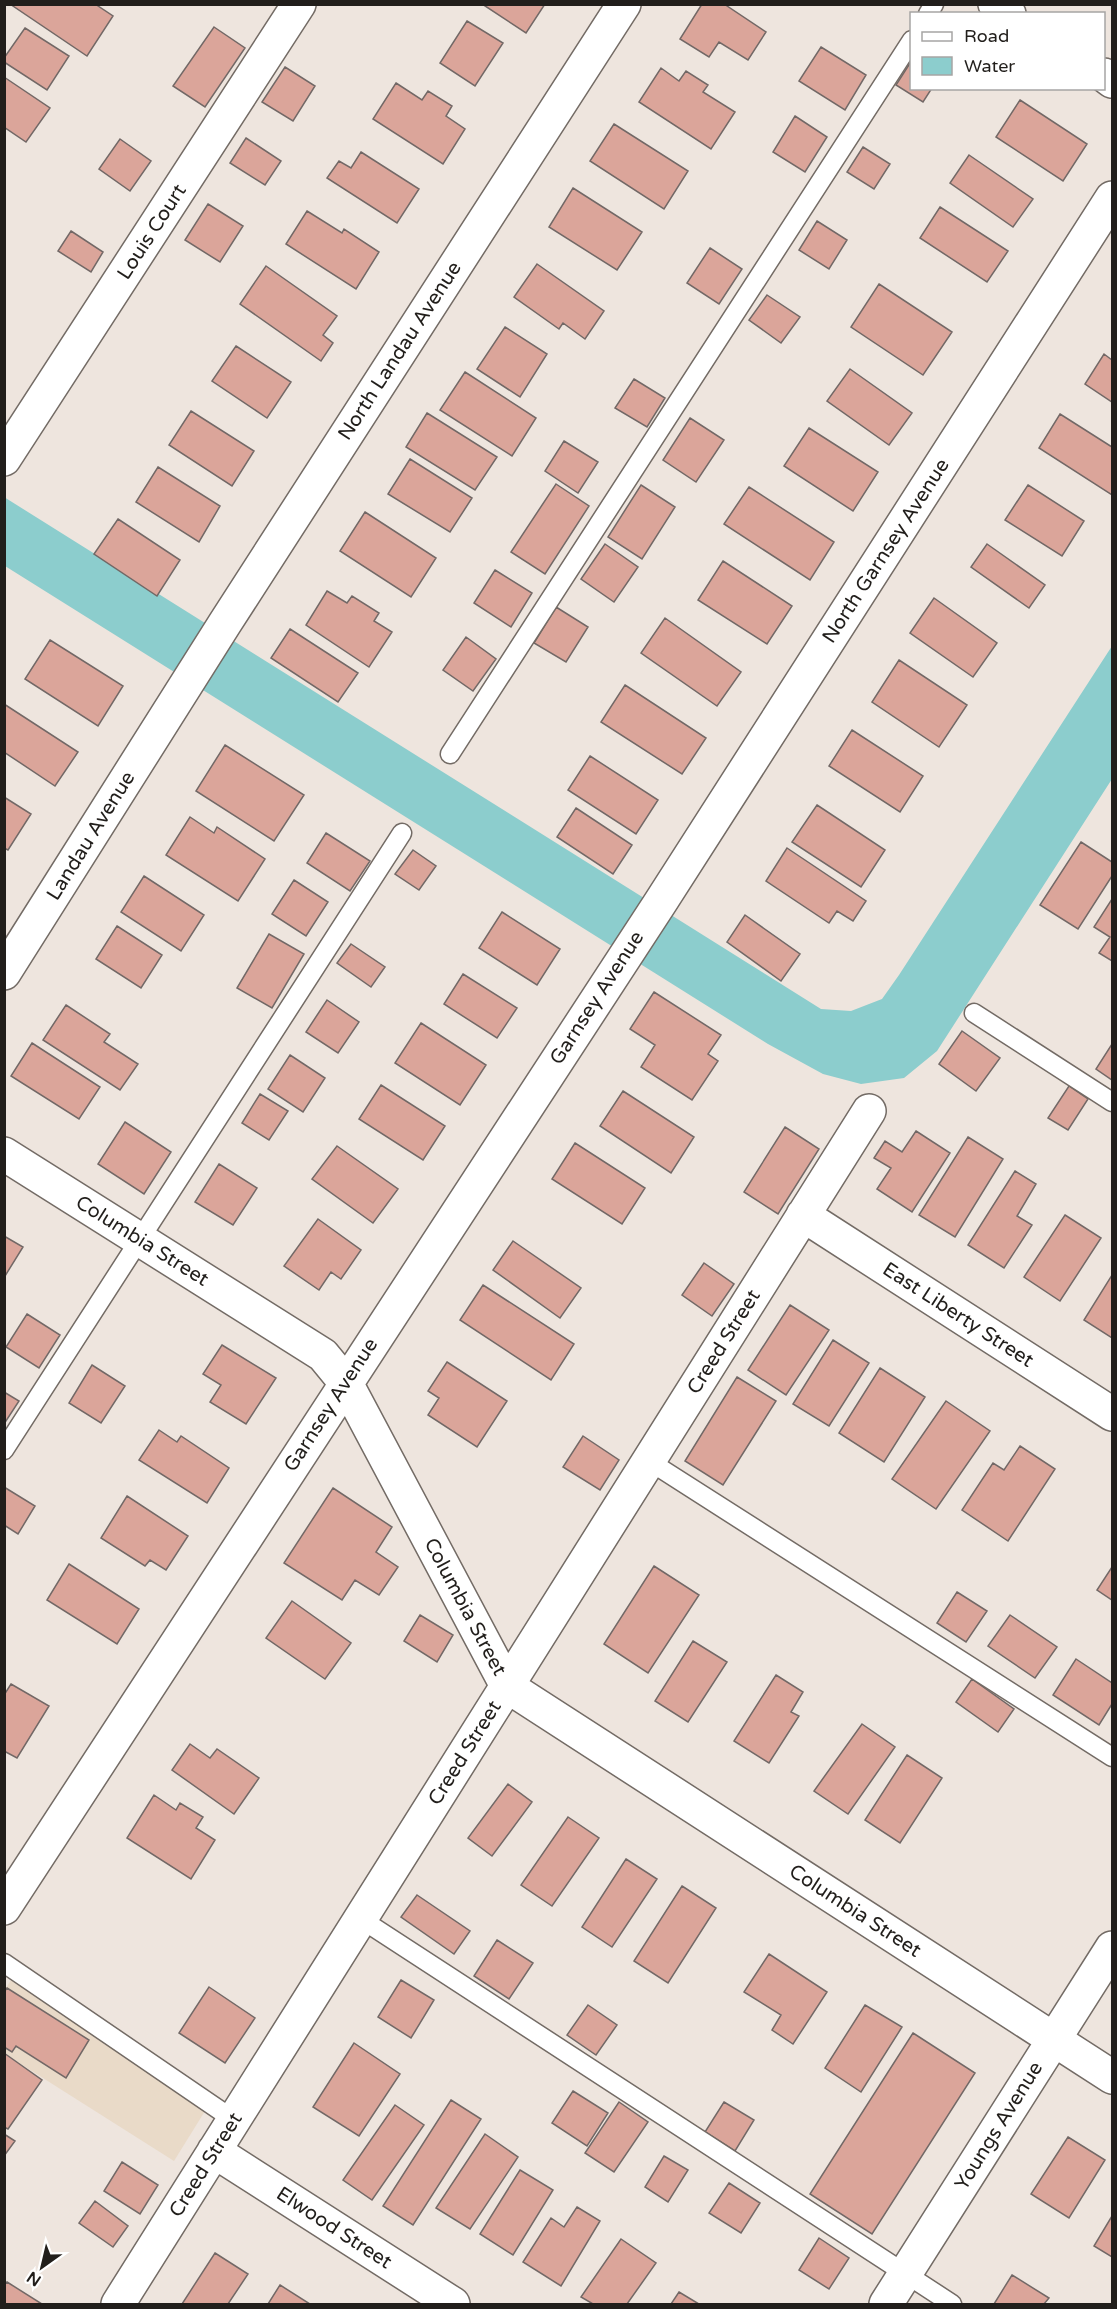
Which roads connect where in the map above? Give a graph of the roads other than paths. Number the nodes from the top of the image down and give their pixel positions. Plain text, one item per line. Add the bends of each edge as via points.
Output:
1 (299, 4) edge
2 (624, 4) edge
3 (910, 43) edge
4 (1113, 198) edge
5 (4, 459) edge
6 (178, 699) joint
7 (450, 754) dead end
8 (402, 834) dead end
9 (660, 903) joint
10 (4, 973) edge
11 (974, 1014) dead end
12 (1113, 1102) edge
13 (869, 1111) dead end
14 (4, 1154) edge
15 (803, 1215) junction
16 (141, 1241) junction
17 (346, 1383) junction
18 (1113, 1414) edge
19 (4, 1450) edge
20 (649, 1461) junction
21 (507, 1686) junction
22 (1113, 1756) edge
23 (4, 1908) edge
24 (361, 1919) junction
25 (1113, 1948) edge
26 (4, 1963) edge
27 (1054, 2040) junction
28 (1113, 2077) edge
29 (234, 2120) junction
30 (214, 2151) junction
31 (905, 2274) junction
32 (118, 2304) edge
33 (453, 2304) edge
34 (886, 2304) edge
35 (952, 2304) edge

1 - 5 street, Louis Court
2 - 6 street, North Landau Avenue
3 - 7 lane
4 - 9 street, North Garnsey Avenue
6 - 10 street, Landau Avenue
8 - 16 lane
9 - 17 street, Garnsey Avenue
11 - 12 lane
13 - 15 street, Creed Street
14 - 16 street, Columbia Street
15 - 18 street, East Liberty Street
15 - 20 street, Creed Street
16 - 17 street, Columbia Street via 323,1355
16 - 19 lane
17 - 21 street, Columbia Street
17 - 23 street, Garnsey Avenue
20 - 21 street, Creed Street
20 - 22 lane
21 - 24 street, Creed Street
21 - 27 street, Columbia Street
24 - 29 street, Creed Street
24 - 31 lane
25 - 27 street, Youngs Avenue
26 - 29 lane
27 - 28 street, Columbia Street
27 - 31 street, Youngs Avenue
29 - 30 street, Creed Street
30 - 32 street, Creed Street
30 - 33 street, Elwood Street
31 - 34 street, Youngs Avenue
31 - 35 lane

